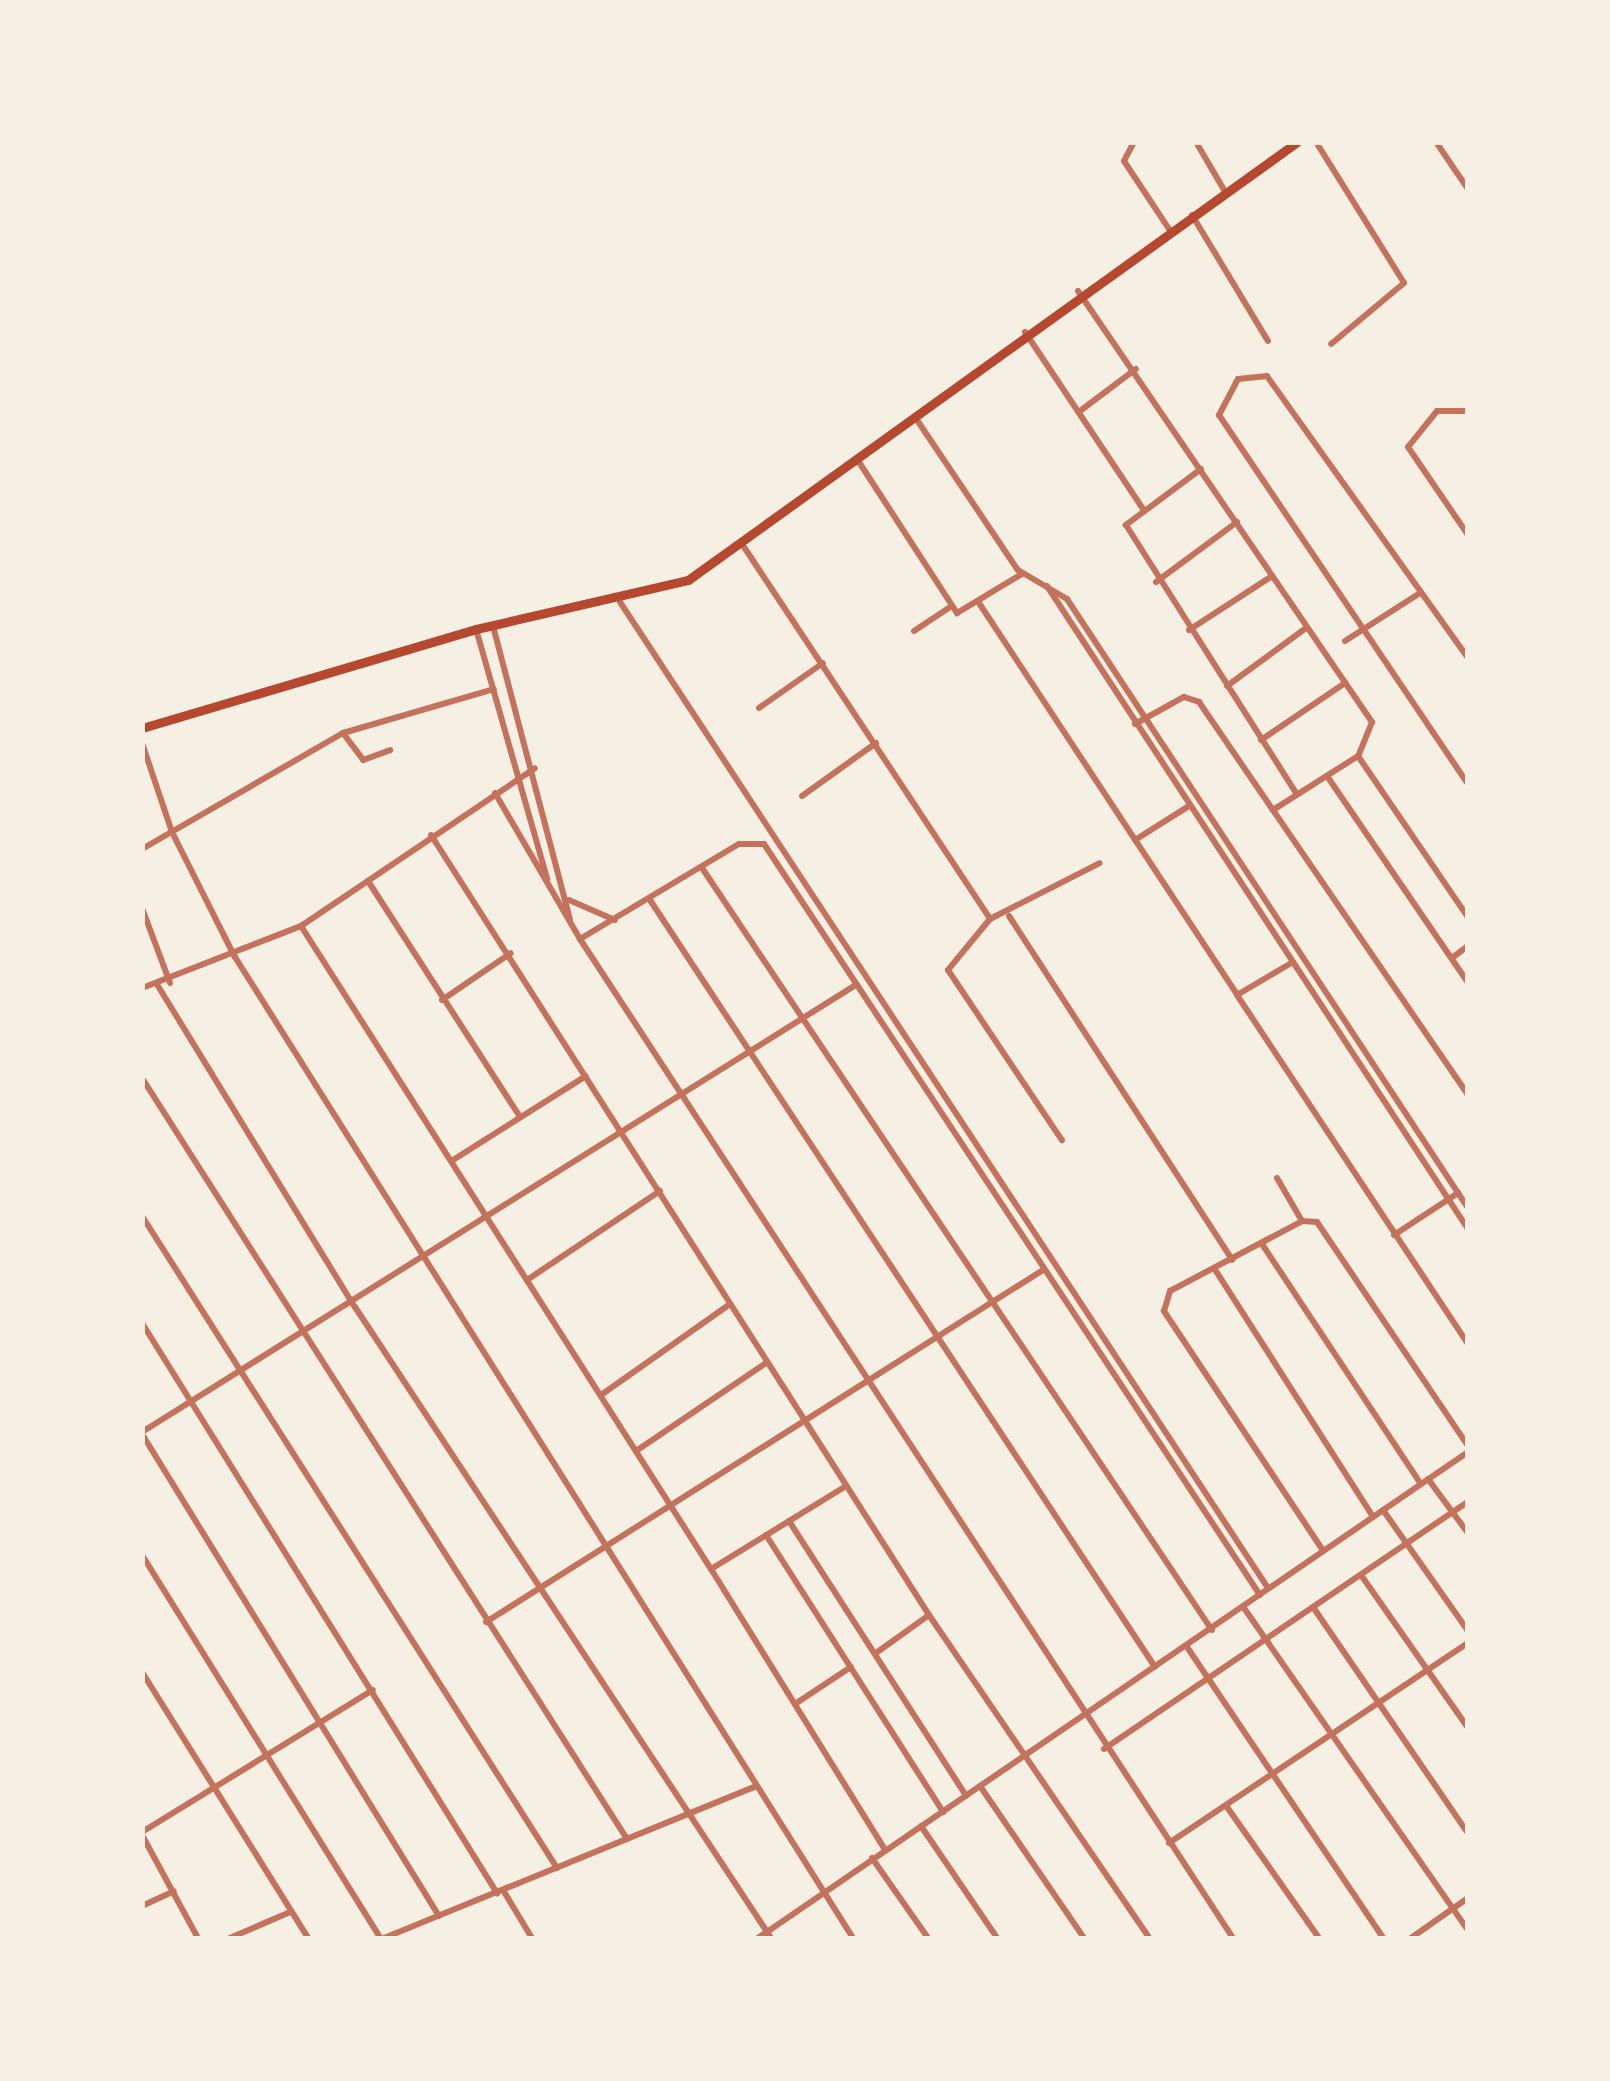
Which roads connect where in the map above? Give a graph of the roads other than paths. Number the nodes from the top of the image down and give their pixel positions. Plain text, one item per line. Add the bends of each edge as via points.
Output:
1 (1134, 142) edge
2 (1196, 142) edge
3 (1296, 142) edge
4 (1316, 142) edge
5 (1436, 142) edge
6 (1468, 188) edge
7 (1224, 190) junction
8 (1191, 214) junction
9 (1169, 229) junction
10 (1078, 292) junction
11 (1025, 332) junction
12 (1268, 341) dead end
13 (1330, 344) dead end
14 (1136, 369) junction
15 (1080, 411) junction
16 (1468, 411) edge
17 (914, 416) junction
18 (857, 459) junction
19 (1201, 468) junction
20 (1143, 509) junction
21 (1236, 522) junction
22 (1468, 535) edge
23 (744, 546) junction
24 (1022, 574) junction
25 (1272, 576) junction
26 (1156, 582) junction
27 (1046, 585) junction
28 (1420, 593) junction
29 (620, 602) junction
30 (979, 604) junction
31 (950, 606) junction
32 (493, 626) junction
33 (1306, 628) junction
34 (476, 629) junction
35 (1363, 629) junction
36 (1189, 630) junction
37 (914, 631) dead end
38 (1345, 641) dead end
39 (1468, 658) edge
40 (822, 664) junction
41 (1344, 683) junction
42 (1227, 686) junction
43 (494, 689) junction
44 (758, 708) dead end
45 (1146, 717) junction
46 (1135, 724) junction
47 (142, 728) edge
48 (342, 733) junction
49 (1261, 740) junction
50 (142, 743) edge
51 (876, 743) junction
52 (390, 750) dead end
53 (1358, 756) junction
54 (535, 768) junction
55 (1327, 776) junction
56 (519, 778) junction
57 (1468, 784) edge
58 (496, 793) junction
59 (1297, 794) junction
60 (802, 796) dead end
61 (1190, 806) junction
62 (1273, 810) junction
63 (172, 832) junction
64 (431, 835) junction
65 (1135, 840) junction
66 (142, 849) edge
67 (1100, 863) dead end
68 (702, 868) junction
69 (368, 881) junction
70 (550, 890) junction
71 (567, 900) junction
72 (650, 900) junction
73 (142, 908) edge
74 (1009, 916) junction
75 (1468, 918) edge
76 (990, 919) junction
77 (615, 920) junction
78 (571, 925) junction
79 (302, 926) junction
80 (580, 939) junction
81 (1468, 946) edge
82 (511, 953) junction
83 (1302, 956) junction
84 (235, 957) junction
85 (1452, 958) junction
86 (1292, 962) junction
87 (170, 983) junction
88 (1468, 983) edge
89 (158, 986) junction
90 (854, 986) junction
91 (142, 988) edge
92 (1237, 996) junction
93 (442, 1000) junction
94 (805, 1015) junction
95 (746, 1053) junction
96 (586, 1076) junction
97 (142, 1078) edge
98 (1468, 1095) edge
99 (684, 1097) junction
100 (520, 1116) junction
101 (624, 1133) junction
102 (1062, 1140) dead end
103 (453, 1160) junction
104 (1277, 1178) dead end
105 (660, 1191) junction
106 (1458, 1193) junction
107 (1449, 1200) junction
108 (1468, 1208) edge
109 (142, 1216) edge
110 (488, 1220) junction
111 (1302, 1221) junction
112 (1468, 1229) edge
113 (1394, 1235) junction
114 (1262, 1244) junction
115 (1232, 1260) junction
116 (425, 1262) junction
117 (1214, 1268) junction
118 (1043, 1270) junction
119 (527, 1280) junction
120 (730, 1304) junction
121 (989, 1304) junction
122 (355, 1307) junction
123 (142, 1324) edge
124 (303, 1338) junction
125 (936, 1338) junction
126 (1468, 1344) edge
127 (766, 1363) junction
128 (243, 1376) junction
129 (866, 1381) junction
130 (600, 1395) junction
131 (194, 1404) junction
132 (804, 1421) junction
133 (142, 1433) edge
134 (1468, 1449) edge
135 (636, 1451) junction
136 (1425, 1482) junction
137 (846, 1486) junction
138 (1468, 1502) edge
139 (671, 1505) junction
140 (1383, 1510) junction
141 (1454, 1513) junction
142 (1373, 1517) junction
143 (789, 1521) junction
144 (1468, 1532) edge
145 (766, 1535) junction
146 (1406, 1544) junction
147 (608, 1545) junction
148 (1322, 1550) junction
149 (142, 1555) edge
150 (711, 1569) junction
151 (1361, 1574) junction
152 (539, 1588) junction
153 (1268, 1588) junction
154 (1258, 1592) junction
155 (1312, 1608) junction
156 (1246, 1610) junction
157 (929, 1616) junction
158 (486, 1622) junction
159 (1212, 1630) junction
160 (1468, 1631) edge
161 (1266, 1637) junction
162 (1468, 1643) edge
163 (1187, 1647) junction
164 (876, 1653) junction
165 (1155, 1667) junction
166 (850, 1668) junction
167 (1428, 1670) junction
168 (142, 1672) edge
169 (1208, 1678) junction
170 (372, 1690) junction
171 (795, 1704) junction
172 (1380, 1704) junction
173 (1080, 1715) junction
174 (318, 1722) junction
175 (1468, 1728) edge
176 (1335, 1734) junction
177 (1104, 1749) junction
178 (268, 1756) junction
179 (1022, 1757) junction
180 (1274, 1776) junction
181 (215, 1786) junction
182 (756, 1786) junction
183 (980, 1786) junction
184 (966, 1796) junction
185 (1227, 1807) junction
186 (943, 1812) junction
187 (683, 1816) junction
188 (921, 1826) junction
189 (1468, 1833) edge
190 (142, 1834) edge
191 (627, 1840) junction
192 (1169, 1843) junction
193 (885, 1850) junction
194 (872, 1858) junction
195 (557, 1868) junction
196 (174, 1891) junction
197 (500, 1891) junction
198 (821, 1894) junction
199 (1468, 1898) edge
200 (142, 1906) edge
201 (1453, 1909) junction
202 (290, 1912) junction
203 (438, 1916) junction
204 (1468, 1930) edge
205 (769, 1936) edge
206 (198, 1938) edge
207 (230, 1938) edge
208 (308, 1938) edge
209 (382, 1938) edge
210 (532, 1938) edge
211 (758, 1938) edge
212 (852, 1938) edge
213 (928, 1938) edge
214 (997, 1938) edge
215 (1084, 1938) edge
216 (1149, 1938) edge
217 (1233, 1938) edge
218 (1319, 1938) edge
219 (1383, 1938) edge
220 (1411, 1938) edge

1 - 9 street via 1124,161
2 - 7 street
3 - 7 main road
4 - 13 street via 1404,283
5 - 6 street
7 - 8 main road
8 - 9 main road
8 - 12 street
9 - 10 main road
10 - 11 main road
10 - 14 street
11 - 15 street
11 - 17 main road
14 - 15 street
14 - 19 street
15 - 20 street
16 - 22 street via 1438,411 1408,447
17 - 18 main road
17 - 24 street
18 - 23 main road
18 - 31 street
19 - 20 street
19 - 21 street
20 - 26 street via 1126,525
21 - 25 street
21 - 26 street
23 - 29 main road via 688,580
23 - 40 street
24 - 27 street
24 - 30 street
25 - 33 street
25 - 36 street
26 - 36 street
27 - 45 street via 1067,599
27 - 46 street
28 - 35 street
28 - 35 street via 1267,376 1238,379 1220,415
28 - 39 street
29 - 32 main road
29 - 153 street
30 - 31 street via 961,614
30 - 65 street
31 - 37 street
32 - 34 main road
32 - 54 street
33 - 41 street
33 - 42 street
34 - 43 street
34 - 47 main road
35 - 38 street
35 - 57 street
36 - 42 street
40 - 44 street
40 - 51 street
41 - 49 street
41 - 53 street via 1374,728
42 - 49 street
43 - 48 street
43 - 56 street
45 - 46 street
45 - 62 street via 1195,698
45 - 83 street
46 - 61 street
48 - 52 street via 363,760
48 - 63 street
49 - 59 street
50 - 63 street
51 - 60 street
51 - 76 street
53 - 55 street
53 - 75 street
54 - 56 street
54 - 71 street
55 - 59 street
55 - 85 street
56 - 58 street
56 - 70 street
58 - 64 street
58 - 70 street
59 - 62 street
61 - 65 street
61 - 86 street
62 - 98 street
63 - 66 street
63 - 84 street
64 - 69 street
64 - 82 street
65 - 92 street
67 - 74 street
68 - 72 street
68 - 90 street via 758,840
68 - 94 street
69 - 79 street
69 - 93 street
70 - 78 street
71 - 77 street
71 - 78 street
72 - 77 street
72 - 95 street
73 - 87 street
74 - 76 street
74 - 115 street
76 - 102 street via 948,970
77 - 80 street
78 - 80 street
79 - 84 street
79 - 103 street
80 - 99 street
81 - 85 street
82 - 93 street
82 - 96 street
83 - 86 street
83 - 106 street
84 - 87 street
84 - 116 street
85 - 88 street
86 - 92 street
86 - 107 street
87 - 89 street
89 - 91 street
89 - 122 street
90 - 94 street
90 - 118 street
92 - 113 street
93 - 100 street
94 - 95 street
94 - 121 street
95 - 99 street
95 - 125 street
96 - 100 street
96 - 101 street
97 - 124 street
99 - 101 street
99 - 129 street
100 - 103 street
101 - 105 street
101 - 110 street
103 - 110 street
104 - 111 street
105 - 119 street
105 - 120 street
106 - 107 street
106 - 108 street
107 - 112 street
107 - 113 street
109 - 128 street
110 - 116 street
110 - 119 street
111 - 114 street
111 - 134 street via 1317,1222
113 - 126 street
114 - 115 street
114 - 136 street
115 - 117 street
116 - 122 street
116 - 147 street
117 - 142 street
117 - 148 street via 1170,1291 1162,1307
118 - 121 street
118 - 154 street
119 - 130 street
120 - 127 street
120 - 130 street
121 - 125 street
121 - 159 street
122 - 124 street
122 - 152 street
123 - 131 street
124 - 128 street
124 - 158 street
125 - 129 street
125 - 165 street
127 - 132 street
127 - 135 street
128 - 131 street
128 - 195 street
129 - 132 street
129 - 173 street
130 - 135 street
131 - 133 street
131 - 170 street
132 - 137 street
132 - 139 street
133 - 174 street
134 - 136 street
135 - 139 street
136 - 140 street
136 - 141 street
137 - 143 street
137 - 157 street
138 - 141 street
139 - 147 street
139 - 150 street
140 - 142 street
140 - 146 street
141 - 144 street
141 - 146 street
142 - 148 street
143 - 145 street
143 - 164 street
145 - 150 street
145 - 166 street
146 - 151 street
146 - 160 street
147 - 152 street
147 - 182 street
148 - 153 street
149 - 178 street
150 - 171 street
151 - 155 street
151 - 167 street
152 - 158 street
152 - 187 street
153 - 154 street
154 - 156 street
155 - 161 street
155 - 172 street
156 - 159 street
156 - 161 street
157 - 164 street
157 - 179 street
158 - 191 street
159 - 163 street
161 - 169 street
161 - 176 street
162 - 167 street
163 - 165 street
163 - 169 street
164 - 184 street
165 - 173 street
166 - 171 street
166 - 186 street
167 - 172 street
167 - 175 street
168 - 181 street
169 - 177 street
169 - 180 street
170 - 174 street
170 - 197 street
171 - 193 street
172 - 176 street
172 - 189 street
173 - 177 street
173 - 179 street
174 - 178 street
174 - 203 street
176 - 180 street
176 - 201 street
177 - 192 street
178 - 181 street
178 - 209 street
179 - 183 street
179 - 216 street
180 - 185 street
180 - 219 street
181 - 190 street
181 - 202 street
182 - 187 street
182 - 198 street
183 - 184 street
183 - 215 street
184 - 186 street
185 - 192 street
185 - 218 street
186 - 188 street
187 - 191 street
187 - 205 street
188 - 193 street
188 - 214 street
190 - 196 street
191 - 195 street
192 - 217 street
193 - 194 street
194 - 198 street
194 - 213 street
195 - 197 street
196 - 200 street
196 - 206 street
197 - 203 street
197 - 210 street
198 - 205 street
198 - 212 street
199 - 201 street
201 - 204 street
201 - 220 street
202 - 207 street
202 - 208 street
203 - 209 street
205 - 211 street

